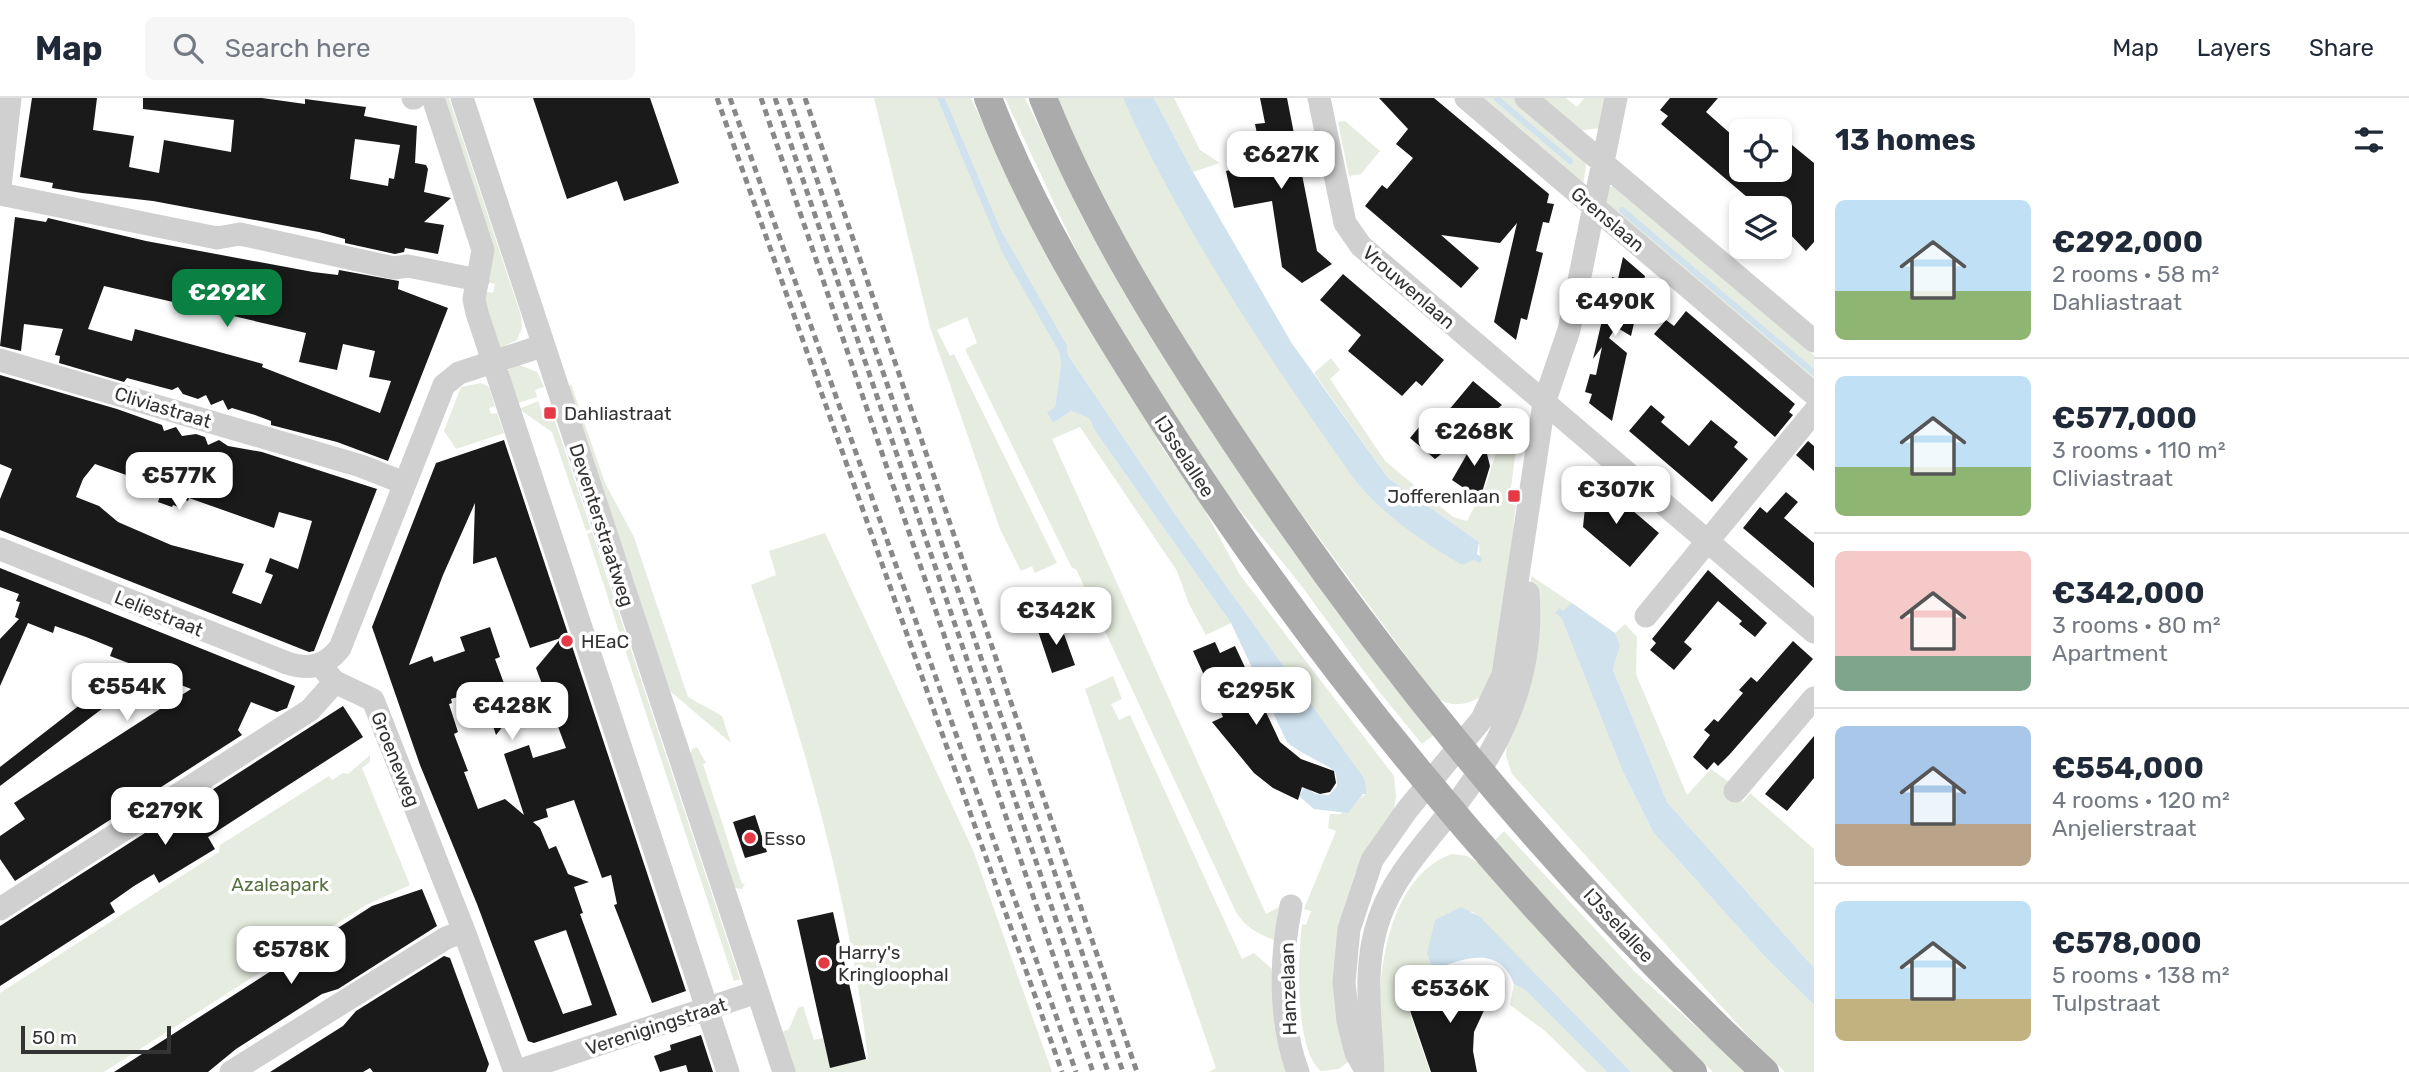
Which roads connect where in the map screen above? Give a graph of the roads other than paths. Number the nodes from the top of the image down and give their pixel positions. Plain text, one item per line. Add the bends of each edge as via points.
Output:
1 (10, 98) edge
2 (433, 98) edge
3 (462, 98) edge
4 (988, 98) edge
5 (1043, 98) edge
6 (1319, 98) edge
7 (1465, 98) edge
8 (1526, 98) edge
9 (1616, 98) edge
10 (1601, 161) junction
11 (0, 187) edge
12 (0, 194) edge
13 (1592, 206) junction
14 (478, 280) junction
15 (1814, 341) edge
16 (542, 346) junction
17 (0, 360) edge
18 (492, 362) junction
19 (1814, 394) edge
20 (1544, 404) junction
21 (1814, 412) edge
22 (404, 483) junction
23 (1710, 542) junction
24 (0, 549) edge
25 (1521, 556) junction
26 (1646, 615) dead end
27 (1814, 632) edge
28 (328, 673) junction
29 (1814, 698) edge
30 (1461, 747) junction
31 (1482, 769) junction
32 (1427, 785) junction
33 (1735, 791) dead end
34 (1450, 813) junction
35 (1291, 906) dead end
36 (0, 909) edge
37 (464, 930) junction
38 (758, 992) junction
39 (707, 1009) junction
40 (232, 1072) edge
41 (515, 1072) edge
42 (728, 1072) edge
43 (784, 1072) edge
44 (1298, 1072) edge
45 (1367, 1072) edge
46 (1373, 1072) edge
47 (1693, 1072) edge
48 (1765, 1072) edge

1 - 11 street
2 - 14 street via 481,241
3 - 16 street, Deventerstraatweg
4 - 32 main road, IJsselallee via 1078,284 1139,384 1216,504
5 - 30 main road, IJsselallee via 1068,161 1121,262 1192,378 1317,561
6 - 20 street, Vrouwenlaan via 1350,234
7 - 13 street, Grenslaan
8 - 10 street, Grenslaan
9 - 10 street
10 - 13 street
10 - 15 street, Grenslaan
12 - 14 street via 217,238 240,234
13 - 19 street, Grenslaan
13 - 20 street via 1569,330
14 - 18 street via 474,299
16 - 18 street
16 - 38 street, Deventerstraatweg
17 - 22 street, Cliviastraat via 348,462
18 - 22 street via 459,373 444,385
18 - 39 street
20 - 23 street
20 - 25 street
21 - 23 street
22 - 28 street
23 - 26 street
23 - 27 street
24 - 28 street, Leliestraat via 287,663
25 - 30 street via 1503,676 1493,700
25 - 31 street via 1528,596 1521,687
28 - 36 street via 310,710
28 - 37 street, Groeneweg via 373,700
29 - 33 street
30 - 31 main road, IJsselallee
30 - 32 street
31 - 34 street
31 - 48 main road, IJsselallee via 1618,925
32 - 34 main road, IJsselallee
32 - 45 street via 1372,860 1349,929 1344,982 1348,1021 1356,1053
34 - 46 street via 1410,861 1379,917 1369,956
34 - 47 main road, IJsselallee
35 - 44 street, Hanzelaan via 1284,959 1291,1055
37 - 40 street
37 - 41 street, Groeneweg
38 - 39 street, Verenigingstraat
38 - 43 street, Deventerstraatweg
39 - 41 street, Verenigingstraat
39 - 42 street

